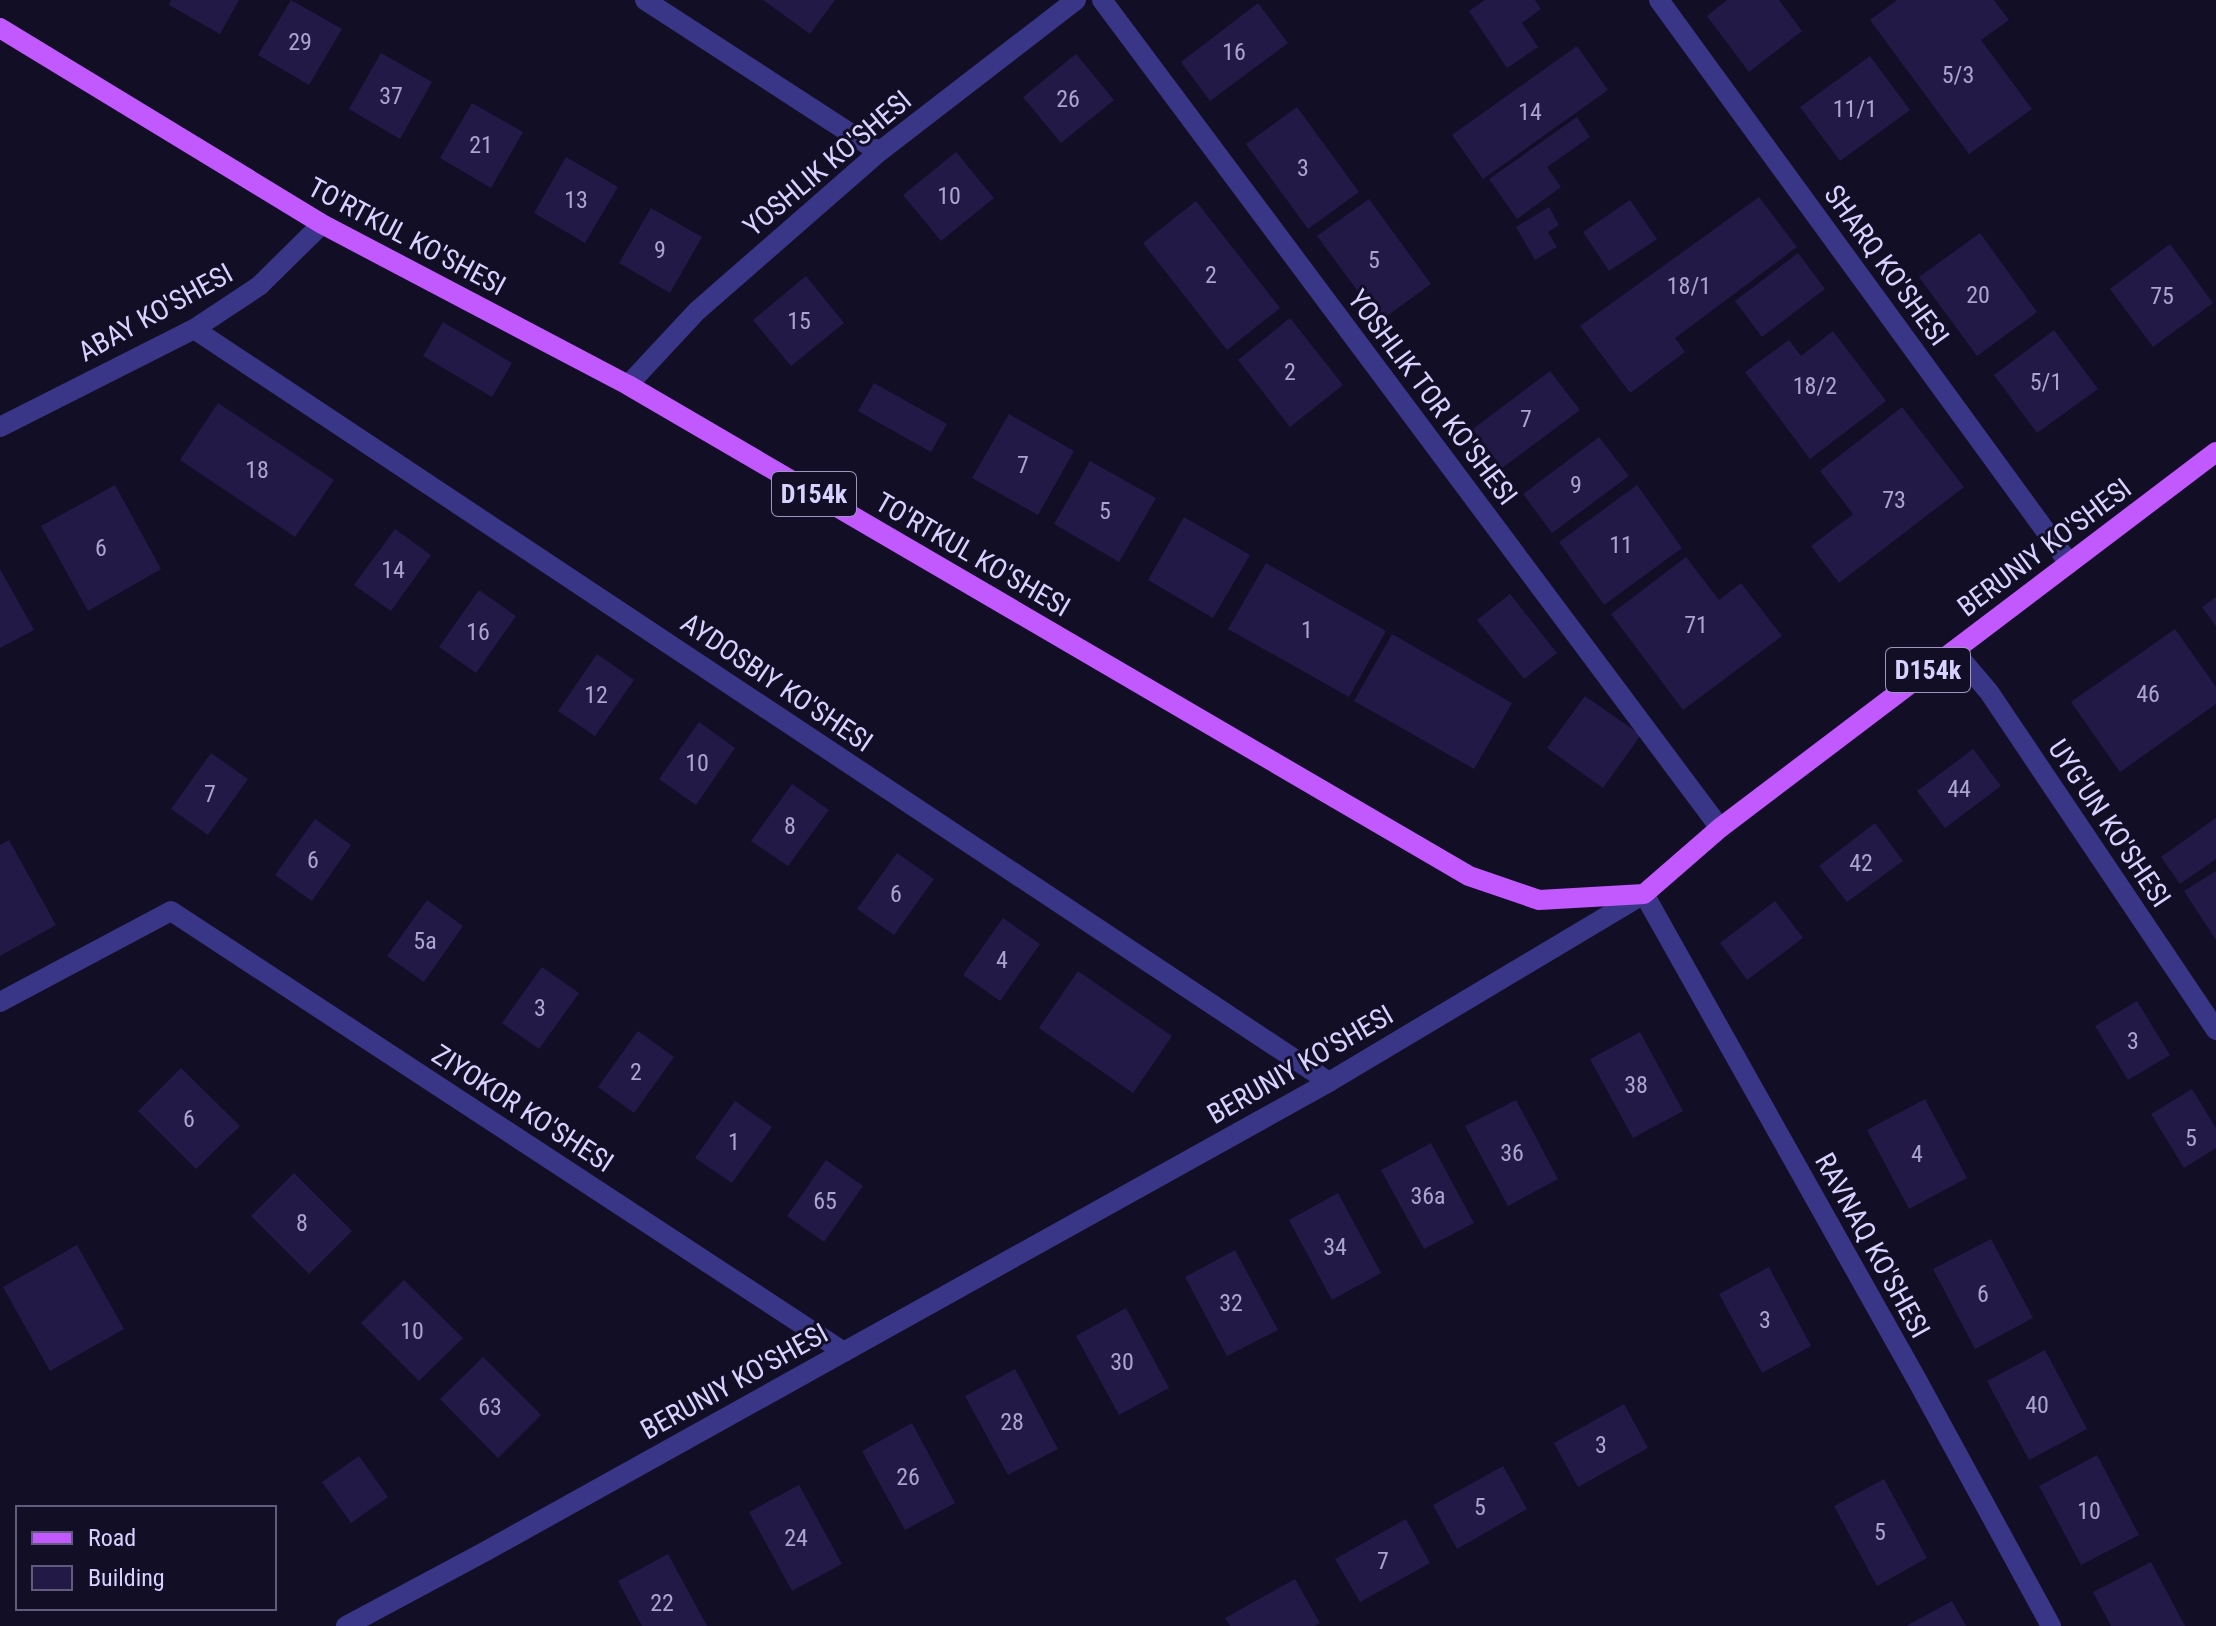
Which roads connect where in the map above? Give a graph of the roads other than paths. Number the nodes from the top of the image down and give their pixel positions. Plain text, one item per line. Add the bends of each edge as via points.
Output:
1 (645, 0) edge
2 (1076, 0) edge
3 (1102, 0) edge
4 (1659, 0) edge
5 (0, 28) edge
6 (879, 152) junction
7 (322, 224) junction
8 (194, 329) junction
9 (628, 385) junction
10 (0, 427) edge
11 (2216, 452) edge
12 (2069, 563) junction
13 (1954, 651) junction
14 (1720, 828) junction
15 (1644, 894) junction
16 (0, 1002) edge
17 (2216, 1030) edge
18 (1329, 1082) junction
19 (844, 1352) junction
20 (346, 1626) edge
21 (2051, 1626) edge

1 - 6 street
2 - 6 street, YOSHLIK KO'SHESI
3 - 14 street, YOSHLIK TOR KO'SHESI
4 - 12 street, SHARQ KO'SHESI
5 - 7 main road, TO'RTKUL KO'SHESI / D154k
6 - 9 street, YOSHLIK KO'SHESI via 697,311
7 - 8 street, ABAY KO'SHESI via 259,286
7 - 9 main road, TO'RTKUL KO'SHESI / D154k
8 - 10 street, ABAY KO'SHESI
8 - 18 street, AYDOSBIY KO'SHESI
9 - 15 main road, TO'RTKUL KO'SHESI / D154k via 1469,876 1539,900
11 - 12 main road, BERUNIY KO'SHESI / D154k
12 - 13 main road, BERUNIY KO'SHESI / D154k
13 - 14 main road, BERUNIY KO'SHESI / D154k
13 - 17 street, UYG'UN KO'SHESI via 1989,692
14 - 15 main road, BERUNIY KO'SHESI / D154k
15 - 18 street, BERUNIY KO'SHESI
15 - 21 street, RAVNAQ KO'SHESI
16 - 19 street, ZIYOKOR KO'SHESI via 171,911
18 - 19 street, BERUNIY KO'SHESI
19 - 20 street, BERUNIY KO'SHESI

